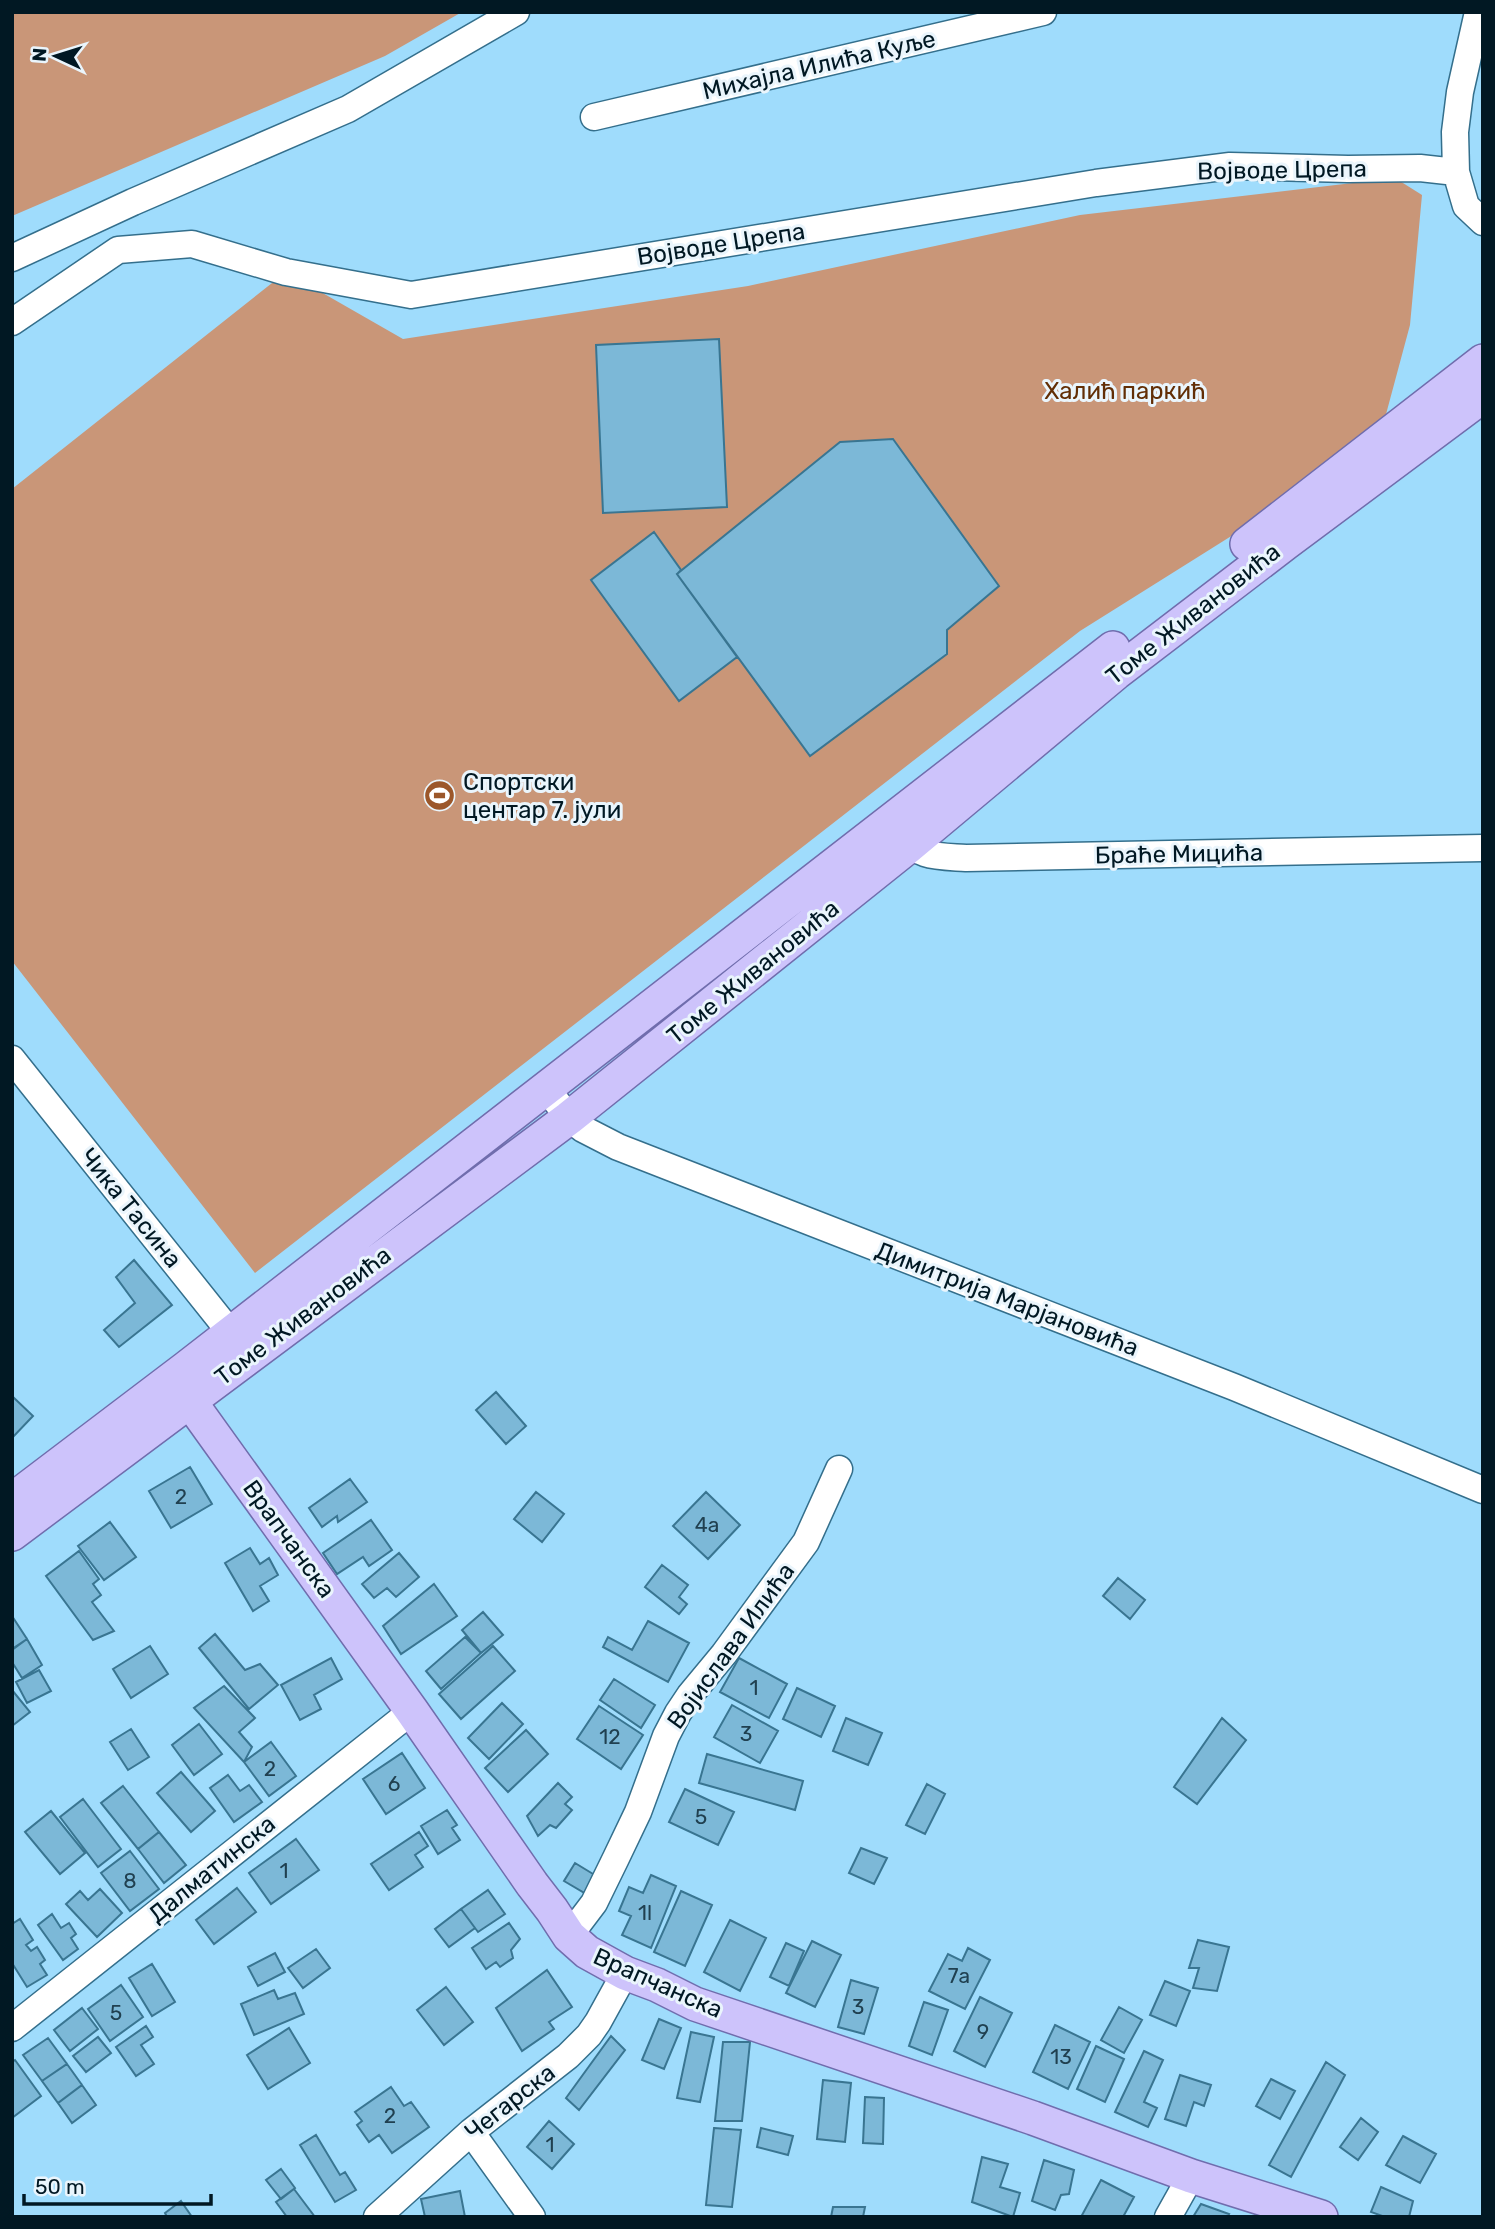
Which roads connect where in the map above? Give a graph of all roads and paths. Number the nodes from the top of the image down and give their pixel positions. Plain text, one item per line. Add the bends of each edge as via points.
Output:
1 (516, 12) edge
2 (1043, 12) edge
3 (1478, 12) edge
4 (594, 117) dead end
5 (1456, 172) junction
6 (1477, 208) edge
7 (12, 258) edge
8 (12, 322) edge
9 (1483, 361) edge
10 (1483, 396) edge
11 (898, 835) junction
12 (1483, 848) edge
13 (12, 1059) edge
14 (546, 1087) junction
15 (569, 1118) junction
16 (240, 1345) junction
17 (181, 1389) junction
18 (839, 1469) dead end
19 (1483, 1490) edge
20 (12, 1500) edge
21 (12, 1534) edge
22 (412, 1710) junction
23 (569, 1936) junction
24 (625, 1973) junction
25 (12, 2028) edge
26 (471, 2132) junction
27 (1191, 2176) junction
28 (377, 2217) edge
29 (532, 2217) edge
30 (1168, 2217) edge
31 (1321, 2217) edge

1 - 7 street via 348,109
2 - 4 street, Михајла Илића Куље
3 - 5 street via 1460,92
5 - 6 street
5 - 8 street, Војводе Црепа via 1230,166 1096,183 411,295 286,272 192,244 118,250
9 - 11 main road, Томе Живановића
10 - 11 main road, Томе Живановића
11 - 12 street, Браће Мицића via 927,854 966,858
11 - 14 main road, Томе Живановића
11 - 15 main road, Томе Живановића
13 - 16 street, Чика Тасина
14 - 15 street, Димитрија Марјановића
14 - 16 main road, Томе Живановића
15 - 16 main road, Томе Живановића
15 - 19 street, Димитрија Марјановића via 618,1147 1234,1387
16 - 17 main road, Томе Живановића
17 - 20 main road, Томе Живановића
17 - 21 main road, Томе Живановића
17 - 22 main road, Врапчанска
18 - 23 street, Војислава Илића via 806,1542 678,1713 616,1858 594,1903
22 - 23 main road, Врапчанска
22 - 25 street, Далматинска
23 - 24 main road, Врапчанска
24 - 26 street, Чегарска via 589,2035
24 - 27 main road, Врапчанска via 695,2004
26 - 28 street, Чегарска
26 - 29 street
27 - 30 street
27 - 31 main road, Врапчанска

